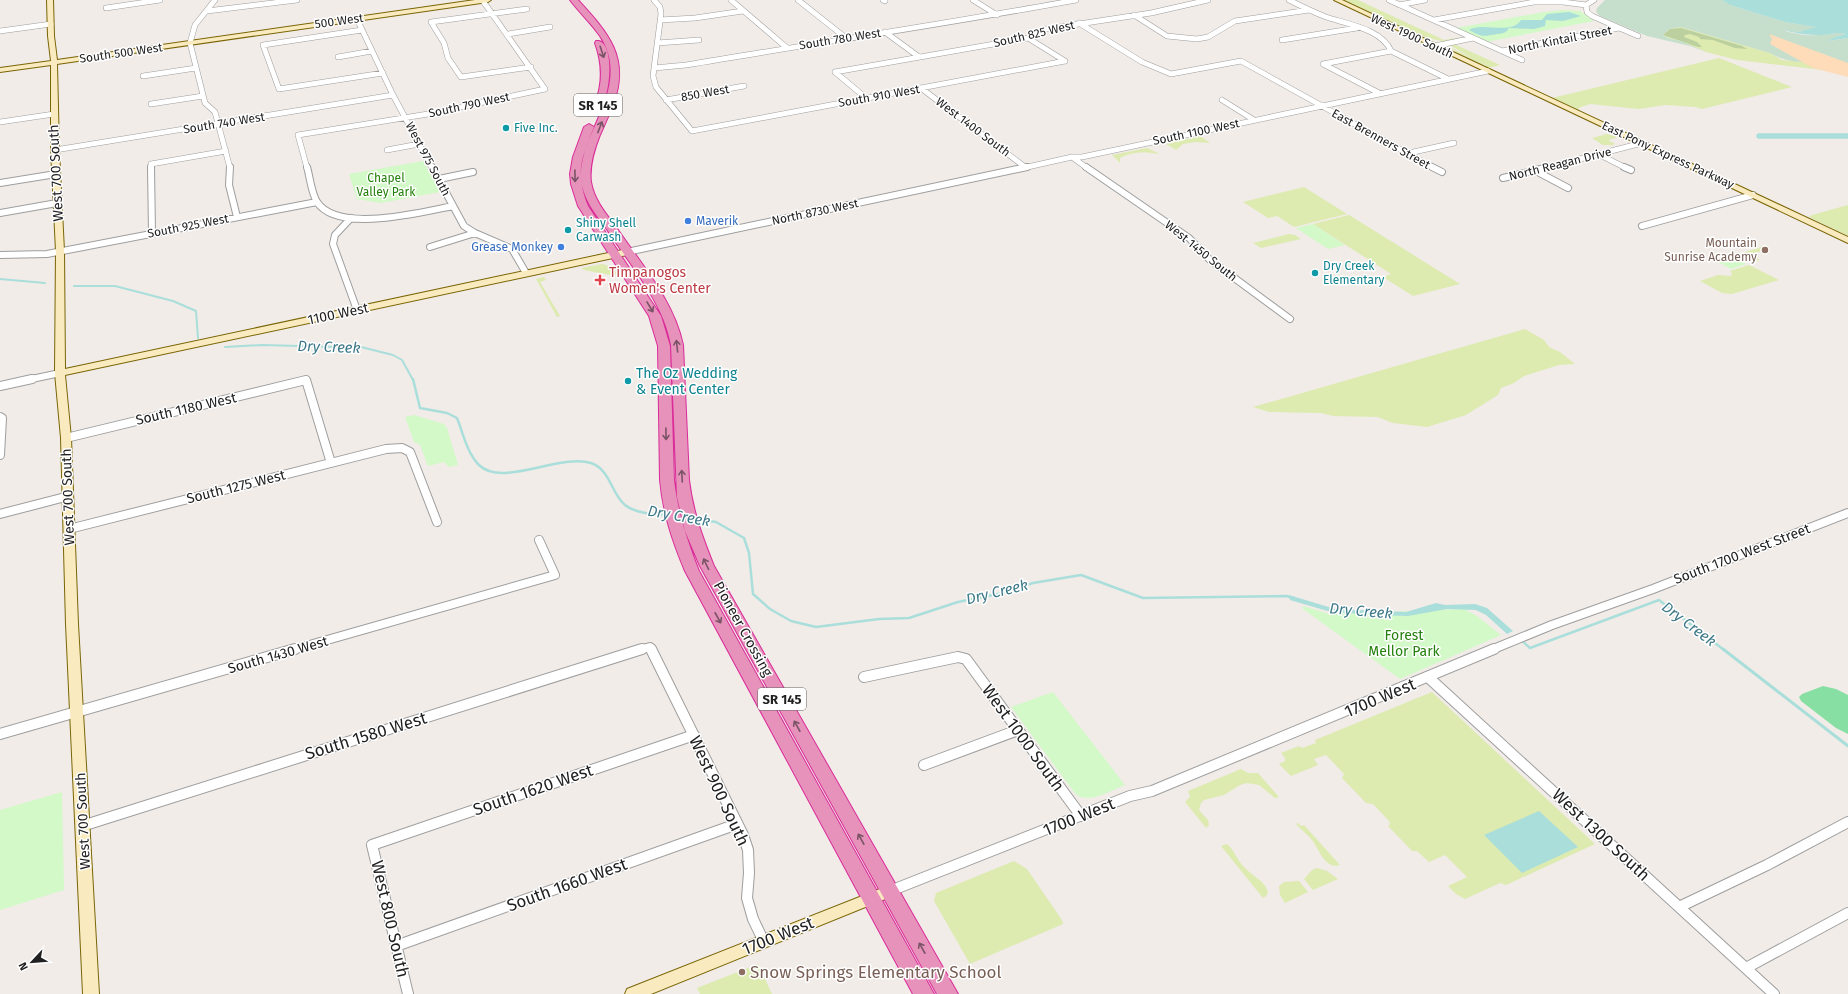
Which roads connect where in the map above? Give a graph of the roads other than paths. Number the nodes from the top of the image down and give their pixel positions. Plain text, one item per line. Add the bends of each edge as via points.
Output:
1 (50, 0) edge
2 (160, 0) edge
3 (215, 0) edge
4 (297, 0) edge
5 (486, 0) edge
6 (565, 0) edge
7 (574, 0) edge
8 (654, 0) edge
9 (731, 0) edge
10 (798, 0) edge
11 (973, 0) edge
12 (1048, 0) edge
13 (1076, 0) edge
14 (1208, 0) edge
15 (1291, 0) edge
16 (1337, 0) edge
17 (1389, 0) edge
18 (1425, 0) edge
19 (1594, 0) edge
20 (1199, 1) edge
21 (1054, 4) junction
22 (1400, 5) junction
23 (1586, 5) junction
24 (106, 8) dead end
25 (527, 9) dead end
26 (1309, 10) junction
27 (206, 11) junction
28 (743, 11) junction
29 (494, 14) junction
30 (997, 15) junction
31 (1134, 15) junction
32 (356, 19) junction
33 (660, 20) junction
34 (1434, 20) junction
35 (1079, 23) junction
36 (50, 24) junction
37 (550, 27) dead end
38 (1359, 28) junction
39 (1619, 28) junction
40 (362, 30) junction
41 (0, 31) edge
42 (885, 32) junction
43 (508, 34) junction
44 (1638, 36) dead end
45 (1471, 37) junction
46 (846, 38) junction
47 (1028, 38) junction
48 (698, 40) dead end
49 (1282, 40) dead end
50 (190, 43) junction
51 (657, 43) junction
52 (1433, 45) junction
53 (787, 48) junction
54 (372, 51) junction
55 (1391, 51) junction
56 (1502, 51) junction
57 (338, 57) dead end
58 (919, 57) junction
59 (1522, 60) dead end
60 (53, 63) junction
61 (531, 67) junction
62 (196, 68) junction
63 (654, 68) junction
64 (0, 70) edge
65 (1488, 71) junction
66 (383, 73) junction
67 (143, 76) dead end
68 (1448, 79) junction
69 (744, 86) dead end
70 (921, 88) junction
71 (1379, 93) junction
72 (393, 95) junction
73 (203, 96) junction
74 (866, 98) junction
75 (666, 100) junction
76 (1222, 100) dead end
77 (151, 104) dead end
78 (1320, 105) junction
79 (54, 114) junction
80 (405, 118) junction
81 (1254, 120) junction
82 (0, 122) edge
83 (218, 124) junction
84 (1454, 143) dead end
85 (1642, 143) junction
86 (420, 144) junction
87 (55, 150) junction
88 (387, 150) dead end
89 (226, 151) junction
90 (1409, 154) junction
91 (1598, 154) junction
92 (1072, 157) junction
93 (1024, 167) junction
94 (1534, 170) junction
95 (1631, 170) dead end
96 (473, 172) dead end
97 (1442, 172) dead end
98 (56, 174) junction
99 (1503, 178) dead end
100 (438, 179) junction
101 (0, 183) edge
102 (1568, 188) dead end
103 (904, 193) joint
104 (1753, 195) junction
105 (317, 202) junction
106 (57, 203) junction
107 (453, 206) junction
108 (0, 213) edge
109 (237, 217) junction
110 (351, 218) junction
111 (1642, 226) dead end
112 (152, 233) junction
113 (475, 233) junction
114 (1848, 240) edge
115 (676, 242) joint
116 (430, 247) dead end
117 (60, 251) junction
118 (0, 255) edge
119 (624, 257) junction
120 (526, 273) junction
121 (357, 310) junction
122 (1290, 319) dead end
123 (60, 373) junction
124 (0, 386) edge
125 (0, 417) edge
126 (66, 438) junction
127 (0, 455) edge
128 (331, 463) junction
129 (69, 496) junction
130 (1848, 513) edge
131 (0, 514) edge
132 (680, 517) junction
133 (437, 522) dead end
134 (69, 530) junction
135 (539, 540) dead end
136 (1524, 636) joint
137 (650, 647) joint
138 (864, 677) dead end
139 (1428, 677) junction
140 (78, 712) junction
141 (1018, 730) junction
142 (0, 734) edge
143 (694, 735) junction
144 (924, 765) dead end
145 (1081, 816) junction
146 (1848, 822) edge
147 (737, 824) junction
148 (82, 826) junction
149 (372, 845) joint
150 (890, 892) junction
151 (871, 898) junction
152 (1679, 907) junction
153 (1848, 913) edge
154 (764, 942) junction
155 (396, 946) junction
156 (1746, 968) junction
157 (91, 994) edge
158 (408, 994) edge
159 (633, 994) edge
160 (924, 994) edge
161 (948, 994) edge
162 (1774, 994) edge

1 - 36 street, West 700 South
2 - 24 street
3 - 27 street
4 - 27 street
5 - 29 street
5 - 32 street, 500 West
6 -> 119 highway, Pioneer Crossing / SR 145 via 599,44 606,67 606,81 574,169 574,181 582,206
119 -> 7 highway, Pioneer Crossing / SR 145 via 588,192 586,180 588,157 612,94 616,66 604,35
8 - 33 street via 660,7
9 - 28 street
10 - 46 street
11 - 30 street
12 - 21 street
13 - 21 street, South 780 West
14 - 20 street, South 825 West
15 - 26 street
16 - 52 street, West 1900 South
17 - 22 street
18 - 22 street
19 - 23 street
20 - 31 street, South 825 West
21 - 30 street, South 780 West
22 - 34 street
23 - 34 street via 1534,2
23 - 39 street via 1587,12 1592,16
25 - 29 street
26 - 31 street via 1235,21 1208,37 1196,39 1180,39 1162,34
26 - 38 street
27 - 50 street via 192,28
28 - 33 street via 700,18
28 - 53 street
29 - 43 street
29 - 61 street via 431,22 444,43 448,58 460,76
30 - 42 street, South 780 West
31 - 35 street, South 825 West
32 - 40 street, West 975 South
32 - 50 street, 500 West
33 - 51 street
34 - 45 street
35 - 47 street, South 825 West via 1046,29
35 - 78 street, East Brenners Street via 1142,62 1171,74 1241,61
36 - 41 street
36 - 60 street, West 700 South
37 - 43 street
38 - 49 street
38 - 55 street via 1382,39
39 - 44 street
39 - 56 street, North Kintail Street
40 - 54 street, West 975 South
40 - 66 street via 263,45 279,89
42 - 46 street, South 780 West
42 - 58 street
43 - 61 street
45 - 52 street
45 - 56 street
46 - 53 street, South 780 West
47 - 58 street, South 825 West
47 - 70 street, South 910 West via 1065,62
48 - 51 street
50 - 60 street, South 500 West
50 - 62 street
51 - 63 street
52 - 65 street, West 1900 South
53 - 63 street, South 780 West
54 - 57 street
54 - 66 street, West 975 South
55 - 68 street
55 - 71 street via 1323,64
56 - 59 street
58 - 74 street, South 825 West via 835,72
60 - 64 street
60 - 79 street, West 700 South
61 - 80 street, South 790 West via 545,89
62 - 67 street
62 - 73 street
63 - 75 street via 656,87
65 - 68 street, South 1100 West
65 - 85 street, East Pony Express Parkway
66 - 72 street, West 975 South
68 - 71 street, South 1100 West
69 - 75 street, 850 West
70 - 74 street, South 910 West
70 - 93 street, West 1400 South
71 - 78 street, South 1100 West
72 - 80 street, West 975 South
72 - 83 street, South 740 West
73 - 77 street
73 - 83 street via 205,103 215,112
74 - 75 street, South 910 West via 692,131
76 - 81 street
78 - 81 street, South 1100 West
78 - 90 street, East Brenners Street
79 - 82 street
79 - 87 street, West 700 South
80 - 86 street, West 975 South
80 - 105 street, South 790 West via 298,135
81 - 92 street, South 1100 West
83 - 87 street, South 740 West
83 - 89 street
84 - 90 street
85 - 91 street, North Reagan Drive
85 - 104 street, East Pony Express Parkway
86 - 88 street
86 - 100 street, West 975 South
87 - 98 street, West 700 South
89 - 109 street via 230,166 229,185
89 - 112 street via 152,164
90 - 97 street, East Brenners Street
91 - 94 street, North Reagan Drive
91 - 95 street
92 - 93 street, South 1100 West
92 - 122 street, West 1450 South via 1189,238 1210,260
93 - 103 street, South 1100 West
94 - 99 street, North Reagan Drive
94 - 102 street
96 - 100 street
98 - 101 street
98 - 106 street, West 700 South
100 - 107 street, West 975 South
103 - 115 street, North 8730 West
104 - 111 street
104 - 114 street, East Pony Express Parkway
105 - 109 street, South 925 West
105 - 110 street via 326,211
106 - 108 street
106 - 117 street, West 700 South
107 - 110 street via 394,217
107 - 113 street, West 975 South via 464,226
109 - 112 street, South 925 West
110 - 121 street via 335,236 333,244
112 - 117 street, South 925 West
113 - 116 street
113 - 120 street, West 975 South via 512,249
115 - 119 street, 1100 West
117 - 118 street, South 925 West via 35,255
117 - 123 street, West 700 South
119 - 120 street, 1100 West
119 - 132 highway, Pioneer Crossing / SR 145 via 661,331 664,346 667,480
120 - 121 street, 1100 West
121 - 123 street, 1100 West
123 - 124 street, 1100 West
123 - 126 street, West 700 South
125 - 127 street
126 - 128 street, South 1180 West via 306,380
126 - 129 street, West 700 South
128 - 133 street, South 1275 West via 403,447 410,452
128 - 134 street, South 1275 West
129 - 131 street
129 - 134 street, West 700 South
130 - 136 street, South 1700 West Street
150 -> 132 highway, Pioneer Crossing / SR 145
132 -> 151 highway, Pioneer Crossing / SR 145 via 677,534 692,571
134 - 140 street, West 700 South
135 - 140 street, South 1430 West via 555,575
136 - 139 street, 1700 West
137 - 143 street, West 900 South
137 - 148 street, South 1580 West
138 - 141 street, West 1000 South via 958,657 966,659
139 - 145 street, 1700 West via 1159,788 1130,796
139 - 152 street, West 1300 South
140 - 142 street, South 1430 West
140 - 148 street, West 700 South
141 - 144 street
141 - 145 street, West 1000 South
143 - 147 street, West 900 South
143 - 149 street, South 1620 West
145 - 150 street, 1700 West
146 - 152 street
147 - 154 street, West 900 South via 748,850 747,898
147 - 155 street, South 1660 West
148 - 157 street, West 700 South
149 - 155 street, West 800 South
150 - 151 street, 1700 West
161 -> 150 highway, Pioneer Crossing / SR 145
151 - 154 street, 1700 West
151 - 160 highway, SR 145
152 - 156 street, West 1300 South
153 - 156 street
154 - 159 street, 1700 West
155 - 158 street, West 800 South
156 - 162 street, West 1300 South

